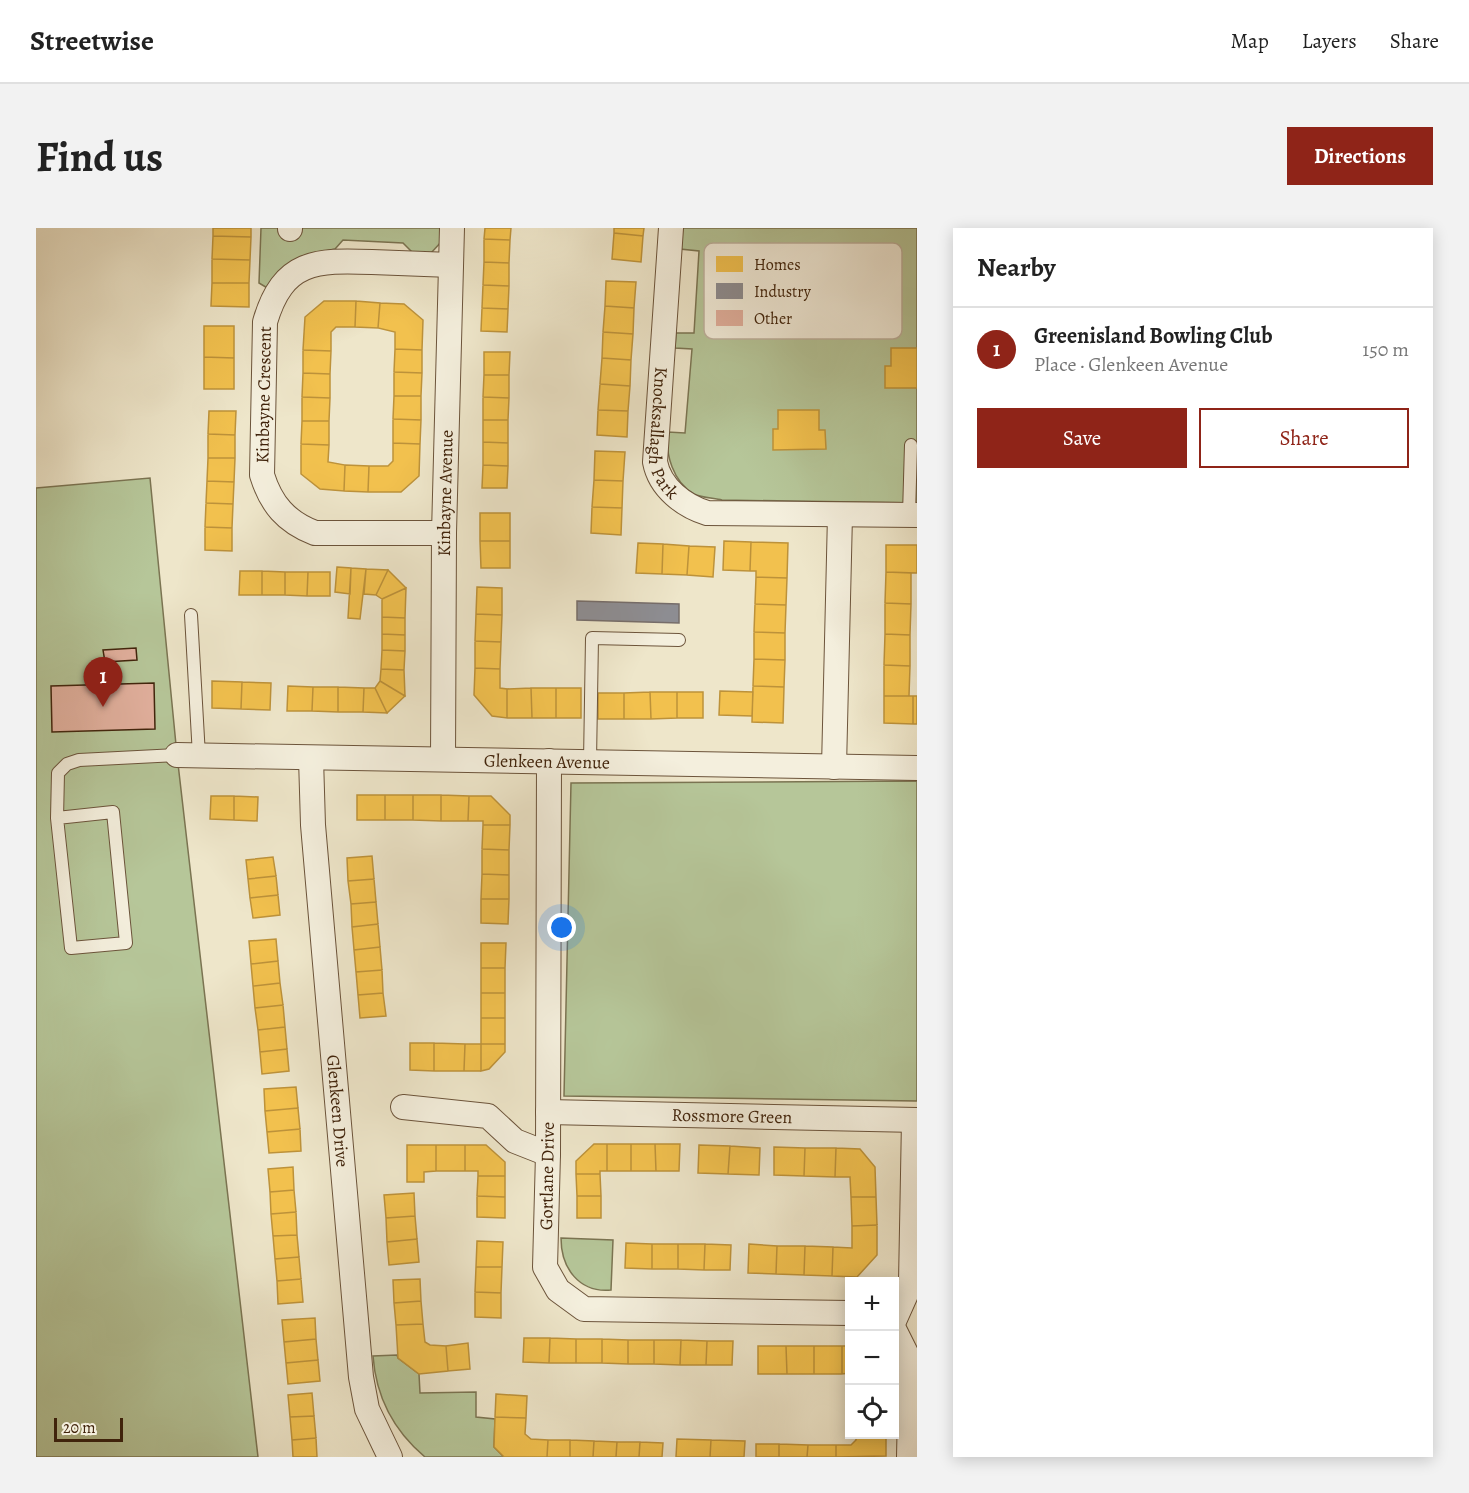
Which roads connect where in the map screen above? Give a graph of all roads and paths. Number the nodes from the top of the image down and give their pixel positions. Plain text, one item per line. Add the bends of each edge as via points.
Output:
1 (452, 228) edge
2 (671, 228) edge
3 (451, 265) junction
4 (910, 446) dead end
5 (840, 515) junction
6 (913, 515) edge
7 (444, 534) junction
8 (191, 615) dead end
9 (679, 640) dead end
10 (188, 755) junction
11 (311, 758) junction
12 (443, 759) junction
13 (549, 761) junction
14 (590, 761) junction
15 (834, 767) junction
16 (917, 768) edge
17 (57, 818) junction
18 (403, 1107) dead end
19 (548, 1112) junction
20 (916, 1120) edge
21 (548, 1154) junction
22 (899, 1309) edge
23 (845, 1313) edge
24 (895, 1331) edge
25 (390, 1457) edge
26 (909, 1457) edge

1 - 3 street, Kinbayne Avenue
2 - 5 street, Knocksallagh Park via 657,473 683,503 707,513
3 - 7 street, Kinbayne Avenue
3 - 7 street, Kinbayne Crescent via 326,261 305,266 284,281 272,298 265,333 262,475 267,492 281,512 299,527 315,533
4 - 6 lane
5 - 6 street, Knocksallagh Park
5 - 15 street
7 - 12 street, Kinbayne Avenue
8 - 10 lane
9 - 14 lane via 592,638
10 - 11 street, Glenkeen Avenue
10 - 17 lane via 80,760 67,764 58,773
11 - 12 street, Glenkeen Avenue
11 - 25 street, Glenkeen Drive via 314,836 361,1377 367,1409
12 - 13 street, Glenkeen Avenue
13 - 14 street, Glenkeen Avenue
13 - 19 street, Gortlane Drive
14 - 15 street, Glenkeen Avenue
15 - 16 street, Glenkeen Avenue
17 - 17 lane via 113,812 126,943 71,948
18 - 21 street via 488,1116 515,1141
19 - 20 street, Rossmore Green
19 - 21 street, Gortlane Drive
20 - 22 street via 910,1283
21 - 23 street, Gortlane Drive via 545,1267 558,1290 584,1309
24 - 26 street via 911,1363

